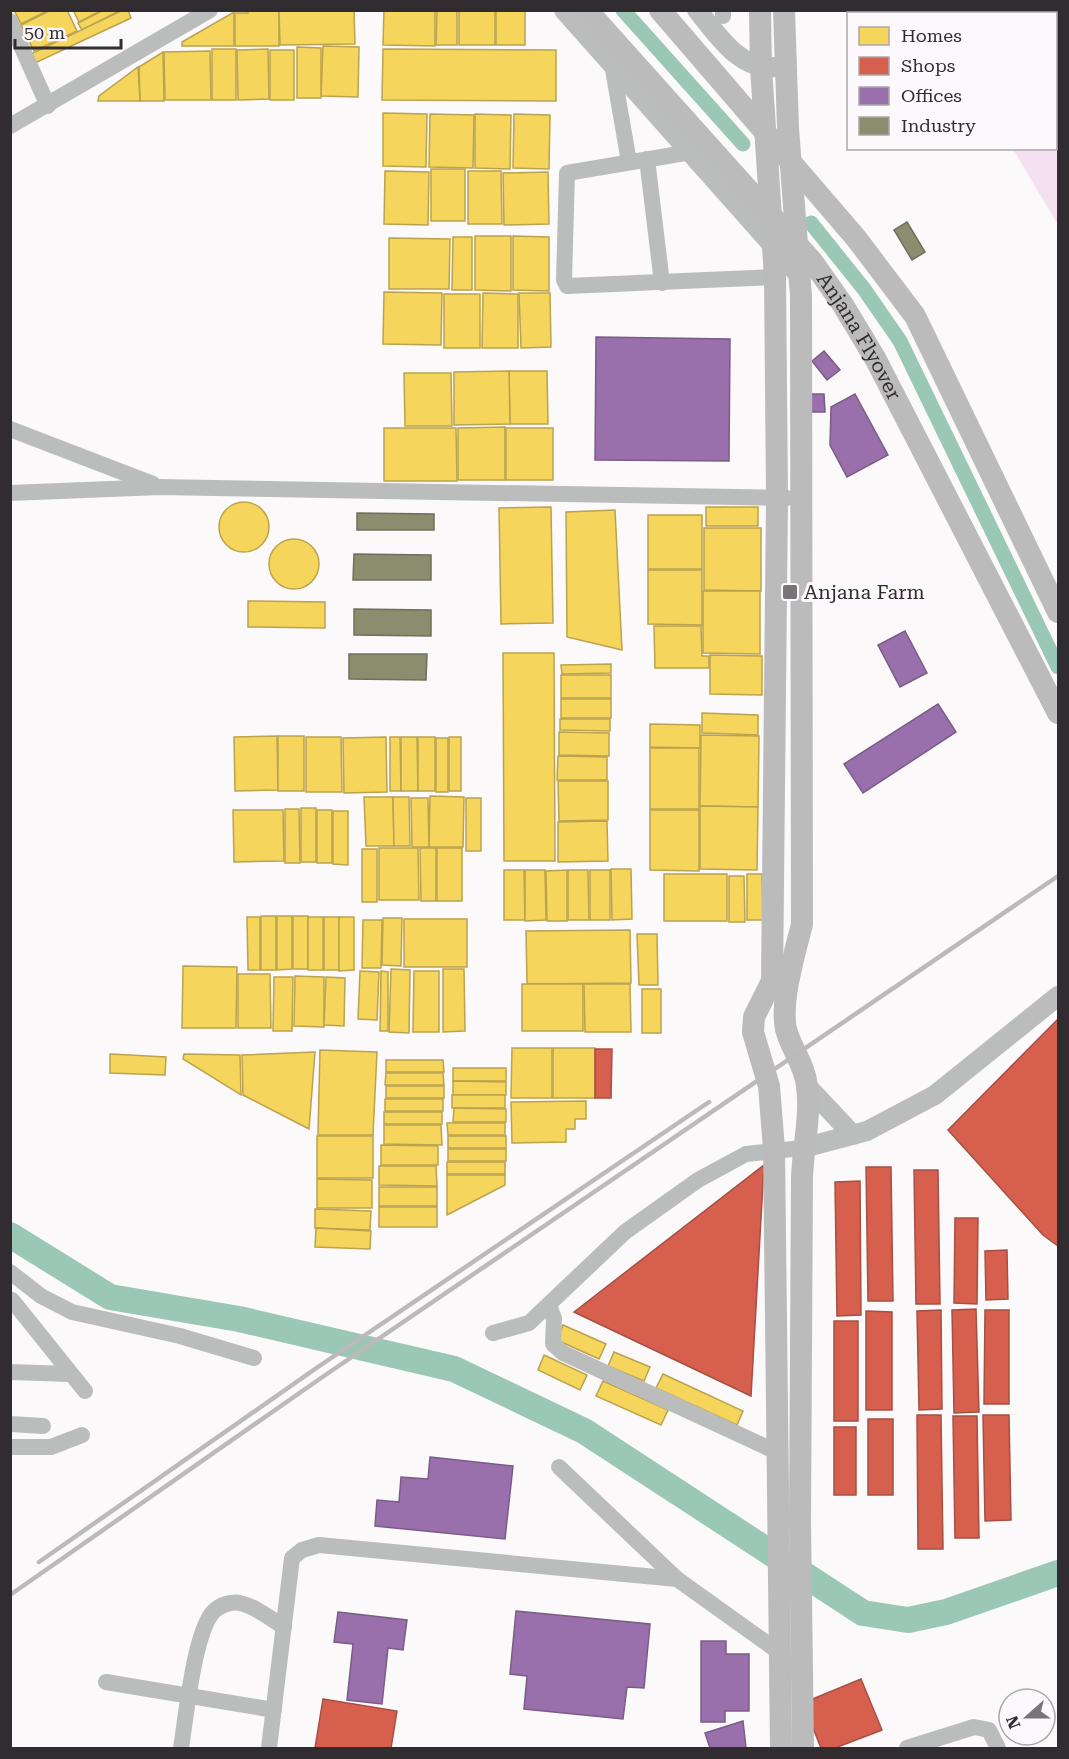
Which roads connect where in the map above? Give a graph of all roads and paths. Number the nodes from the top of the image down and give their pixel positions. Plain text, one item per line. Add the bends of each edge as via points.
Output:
1 (210, 10) edge
2 (564, 10) edge
3 (587, 10) edge
4 (660, 10) edge
5 (697, 10) edge
6 (760, 10) edge
7 (784, 10) edge
8 (10, 21) edge
9 (612, 64) junction
10 (786, 67) junction
11 (761, 68) junction
12 (48, 106) junction
13 (10, 126) edge
14 (691, 153) junction
15 (647, 159) junction
16 (629, 162) junction
17 (773, 247) junction
18 (799, 275) junction
19 (775, 277) junction
20 (662, 283) junction
21 (10, 429) edge
22 (160, 487) junction
23 (10, 493) edge
24 (777, 498) junction
25 (803, 498) junction
26 (1059, 612) edge
27 (1059, 713) edge
28 (1059, 996) edge
29 (807, 1086) junction
30 (853, 1135) junction
31 (802, 1148) junction
32 (774, 1149) junction
33 (10, 1272) edge
34 (31, 1288) junction
35 (11, 1300) edge
36 (549, 1306) junction
37 (493, 1333) dead end
38 (254, 1359) dead end
39 (10, 1372) edge
40 (71, 1374) junction
41 (85, 1390) dead end
42 (10, 1424) edge
43 (43, 1426) dead end
44 (82, 1435) dead end
45 (10, 1447) edge
46 (777, 1452) junction
47 (559, 1467) dead end
48 (677, 1579) junction
49 (284, 1627) junction
50 (779, 1646) junction
51 (106, 1682) dead end
52 (190, 1695) junction
53 (274, 1710) junction
54 (181, 1749) edge
55 (269, 1749) edge
56 (781, 1749) edge
57 (803, 1749) edge
58 (907, 1749) edge
59 (998, 1749) edge

1 - 12 street
2 - 9 street
3 - 27 main road, Anjana Flyover, bridge via 812,261 843,305
4 - 26 main road, bridge via 862,246 915,316
5 - 11 street via 730,49
6 - 11 main road
7 - 10 main road
8 - 12 street
9 - 14 street
9 - 16 street
10 - 11 street
10 - 18 main road
11 - 17 main road
12 - 13 street
14 - 15 street
14 - 17 street
15 - 16 street
15 - 20 street
16 - 20 street via 567,173 564,280 572,287
17 - 18 street
17 - 19 main road
18 - 25 main road
19 - 20 street
19 - 24 main road
21 - 22 street
22 - 23 street
22 - 24 street
24 - 25 street
24 - 32 main road via 772,981 754,1017 753,1032 769,1086
25 - 29 main road via 802,924 785,1011 786,1030
28 - 30 street via 935,1095
29 - 30 street
29 - 31 main road via 809,1103
30 - 31 street
31 - 32 street
31 - 57 main road
32 - 36 street via 746,1154 698,1180 626,1232
32 - 46 main road
33 - 34 street
34 - 35 street
34 - 38 street via 72,1312 180,1336
35 - 40 street
36 - 37 street via 530,1323
36 - 46 street via 554,1318 553,1344 562,1353
39 - 40 street
40 - 41 street
42 - 43 street
44 - 45 street via 51,1447
46 - 50 main road
47 - 48 street
48 - 49 street via 319,1545 292,1558
48 - 50 street
49 - 52 street via 239,1602 214,1611 197,1655
49 - 53 street
50 - 56 main road
51 - 52 street
52 - 53 street
52 - 54 street
53 - 55 street
58 - 59 street via 974,1727 989,1730

